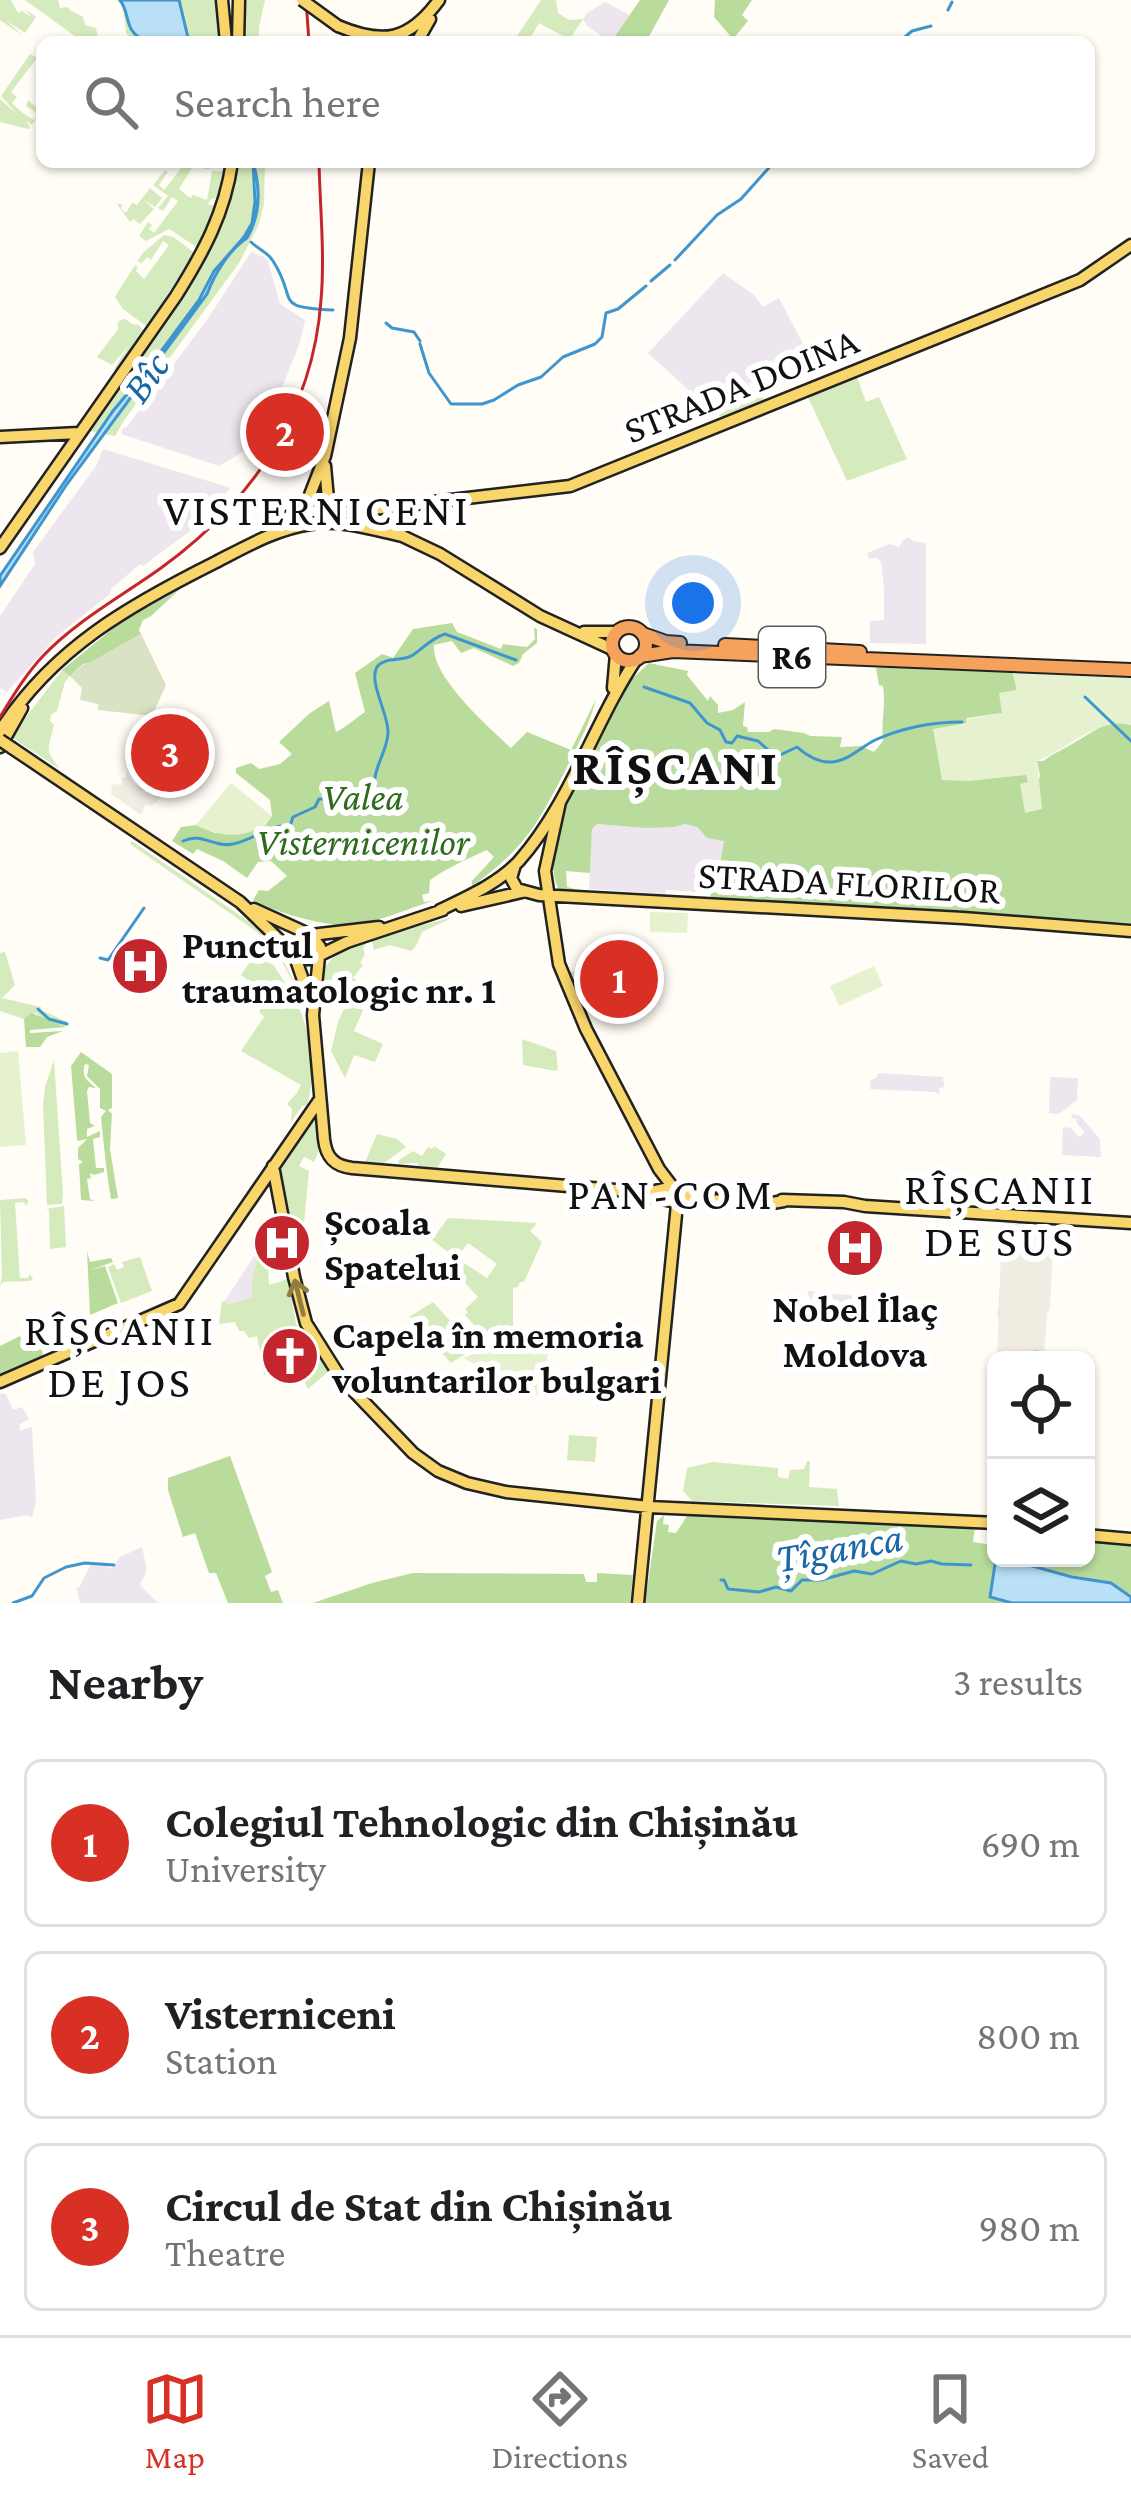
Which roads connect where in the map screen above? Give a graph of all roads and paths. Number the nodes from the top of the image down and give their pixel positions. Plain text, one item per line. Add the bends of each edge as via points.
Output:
1 (222, 0) edge
2 (238, 0) edge
3 (302, 0) edge
4 (338, 27) junction
5 (225, 36) edge
6 (238, 36) edge
7 (345, 36) edge
8 (366, 36) edge
9 (395, 36) edge
10 (420, 36) edge
11 (231, 168) edge
12 (368, 168) edge
13 (1131, 245) edge
14 (78, 433) junction
15 (0, 436) edge
16 (325, 456) junction
17 (326, 482) junction
18 (306, 502) junction
19 (328, 503) junction
20 (350, 514) junction
21 (317, 523) junction
22 (403, 536) junction
23 (265, 537) junction
24 (0, 548) edge
25 (575, 631) junction
26 (617, 632) junction
27 (643, 634) junction
28 (615, 652) junction
29 (639, 657) junction
30 (946, 659) junction
31 (1131, 666) edge
32 (609, 703) junction
33 (3, 741) edge
34 (560, 802) junction
35 (516, 864) junction
36 (546, 874) junction
37 (525, 893) junction
38 (564, 895) junction
39 (550, 901) junction
40 (240, 902) junction
41 (440, 910) junction
42 (551, 923) junction
43 (394, 925) junction
44 (1131, 931) edge
45 (311, 935) junction
46 (294, 954) junction
47 (319, 956) junction
48 (313, 1015) junction
49 (320, 1099) junction
50 (273, 1166) junction
51 (657, 1166) junction
52 (643, 1192) junction
53 (672, 1195) junction
54 (1131, 1222) edge
55 (676, 1223) junction
56 (0, 1382) edge
57 (649, 1507) junction
58 (674, 1509) junction
59 (987, 1523) edge
60 (1095, 1536) edge
61 (1131, 1539) edge
62 (642, 1570) junction
63 (638, 1603) edge

1 - 5 main road
2 - 6 main road
3 - 4 main road, bridge
4 - 7 main road
4 - 8 main road
9 - 10 main road via 439,0
11 - 14 main road via 202,254
12 - 16 main road via 352,324
13 - 20 main road, STRADA DOINA via 1080,280 572,485
14 - 15 main road
14 - 24 main road
16 - 17 main road
16 - 18 main road
17 - 19 main road
17 - 20 main road
18 - 19 main road
18 - 21 main road via 305,516
18 - 23 main road
19 - 20 main road
19 - 21 main road via 328,517
20 - 22 main road
21 - 22 main road
21 - 23 main road
22 - 25 main road
23 - 33 main road via 131,606 74,646 28,696
25 - 26 main road
25 - 28 main road
26 - 27 highway, R6
26 - 28 highway
27 - 29 highway
27 - 30 highway, R6 via 674,643
28 - 29 highway, R6
28 - 32 main road
29 - 30 highway, R6 via 678,651
29 - 32 main road
30 - 31 highway, R6
30 - 31 highway, R6
32 - 34 main road
33 - 40 main road
34 - 35 main road
34 - 36 main road
35 - 36 main road via 534,859
35 - 37 main road via 512,878
35 - 41 main road
36 - 37 main road via 539,889
36 - 38 main road
36 - 39 main road
37 - 39 main road
37 - 41 main road
37 - 42 main road
38 - 39 main road
38 - 44 main road, STRADA FLORILOR
39 - 42 main road
40 - 45 main road
40 - 46 main road
41 - 43 main road
42 - 51 main road via 574,1006
43 - 45 main road
43 - 47 main road
45 - 46 main road via 297,940
45 - 47 main road
46 - 47 main road
46 - 48 main road
47 - 48 main road
48 - 49 main road
49 - 50 main road
49 - 52 main road via 327,1154 345,1167
50 - 56 main road via 179,1304
57 -> 50 main road via 514,1494 445,1475 419,1459 337,1373 304,1318
51 - 52 main road
51 - 53 main road
52 - 53 main road
53 - 54 main road
53 - 55 main road
53 - 55 main road via 681,1204
55 - 57 main road
57 - 58 main road
57 - 62 main road
58 - 59 main road
58 - 62 main road via 655,1518
60 - 61 main road
62 - 63 main road

